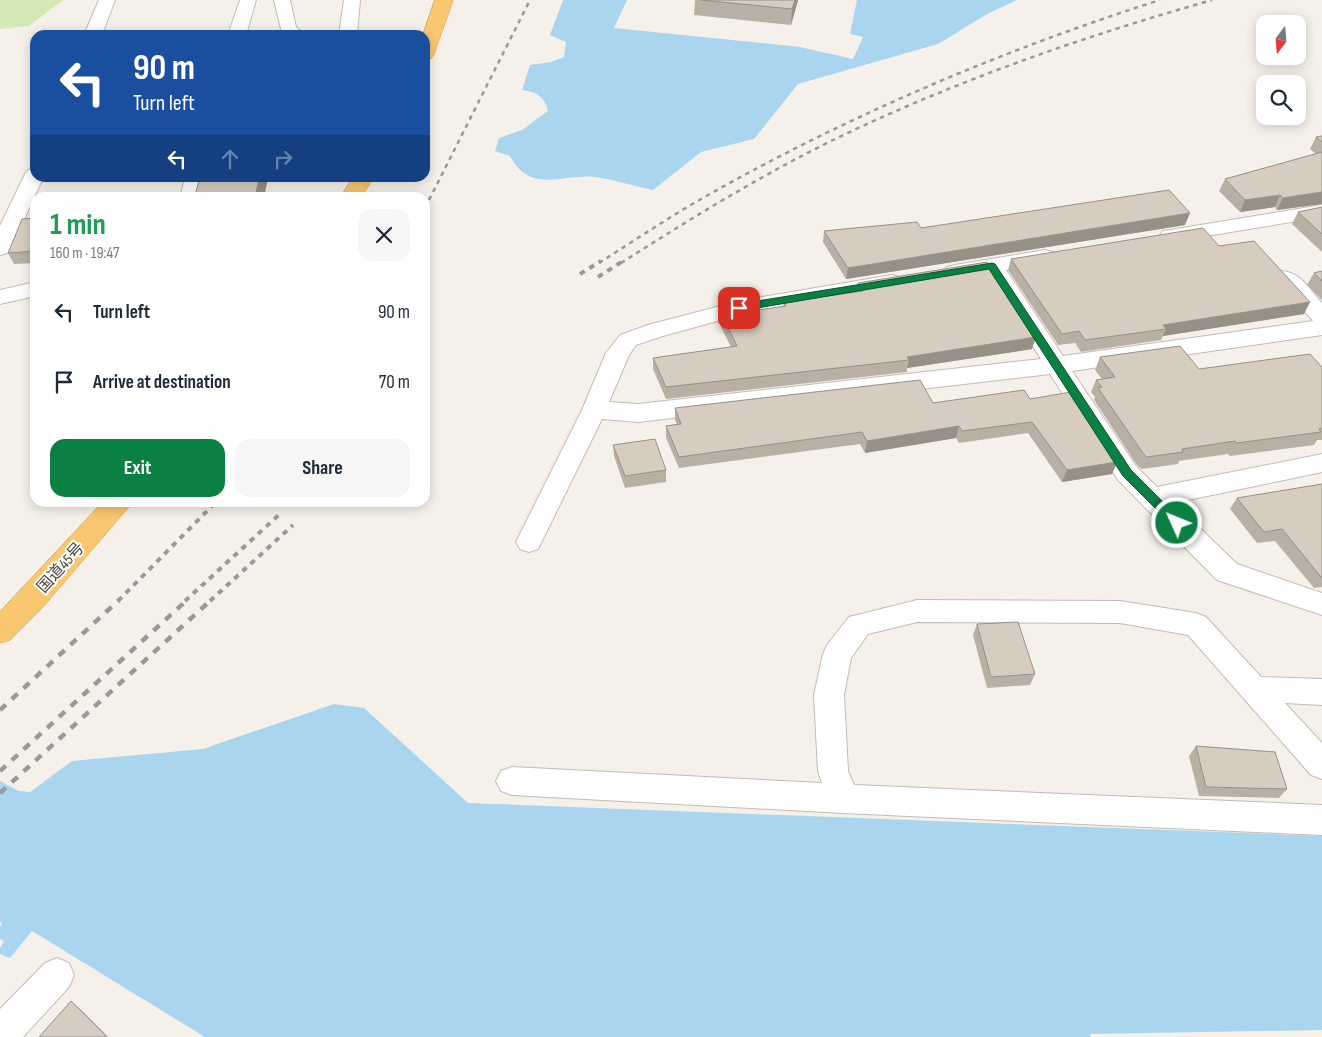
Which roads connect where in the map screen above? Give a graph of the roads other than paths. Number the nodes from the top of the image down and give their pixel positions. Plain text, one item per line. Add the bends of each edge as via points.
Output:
1 (107, 0) edge
2 (248, 0) edge
3 (282, 0) edge
4 (352, 0) edge
5 (444, 0) edge
6 (95, 30) edge
7 (239, 30) edge
8 (290, 30) edge
9 (348, 30) edge
10 (430, 40) edge
11 (31, 182) edge
12 (1322, 211) edge
13 (1237, 225) junction
14 (1149, 240) edge
15 (0, 248) edge
16 (1070, 253) edge
17 (992, 266) junction
18 (30, 290) edge
19 (0, 296) edge
20 (1322, 317) edge
21 (1322, 327) edge
22 (1054, 365) junction
23 (594, 410) junction
24 (1322, 463) edge
25 (1151, 498) junction
26 (116, 507) edge
27 (529, 542) dead end
28 (1322, 604) edge
29 (0, 631) edge
30 (1254, 689) junction
31 (1322, 692) edge
32 (1322, 765) edge
33 (512, 781) dead end
34 (843, 799) junction
35 (1322, 820) edge
36 (57, 975) dead end
37 (0, 1035) edge

1 - 6 street
2 - 7 street
3 - 8 street
4 - 9 street
5 - 10 highway
11 - 15 street
12 - 13 street
13 - 14 street
13 - 20 street
16 - 17 street
17 - 22 street
17 - 23 street via 739,308 628,340 618,353
18 - 19 street
21 - 22 street
22 - 23 street via 638,413
22 - 25 street via 1127,473
23 - 27 street
24 - 25 street
25 - 28 street via 1228,572
26 - 29 highway, 国道45号
30 - 31 street
30 - 32 street
30 - 34 street via 1196,625 1120,612 917,610 859,626 837,654 829,694 833,770
33 - 34 street
34 - 35 street
36 - 37 street

